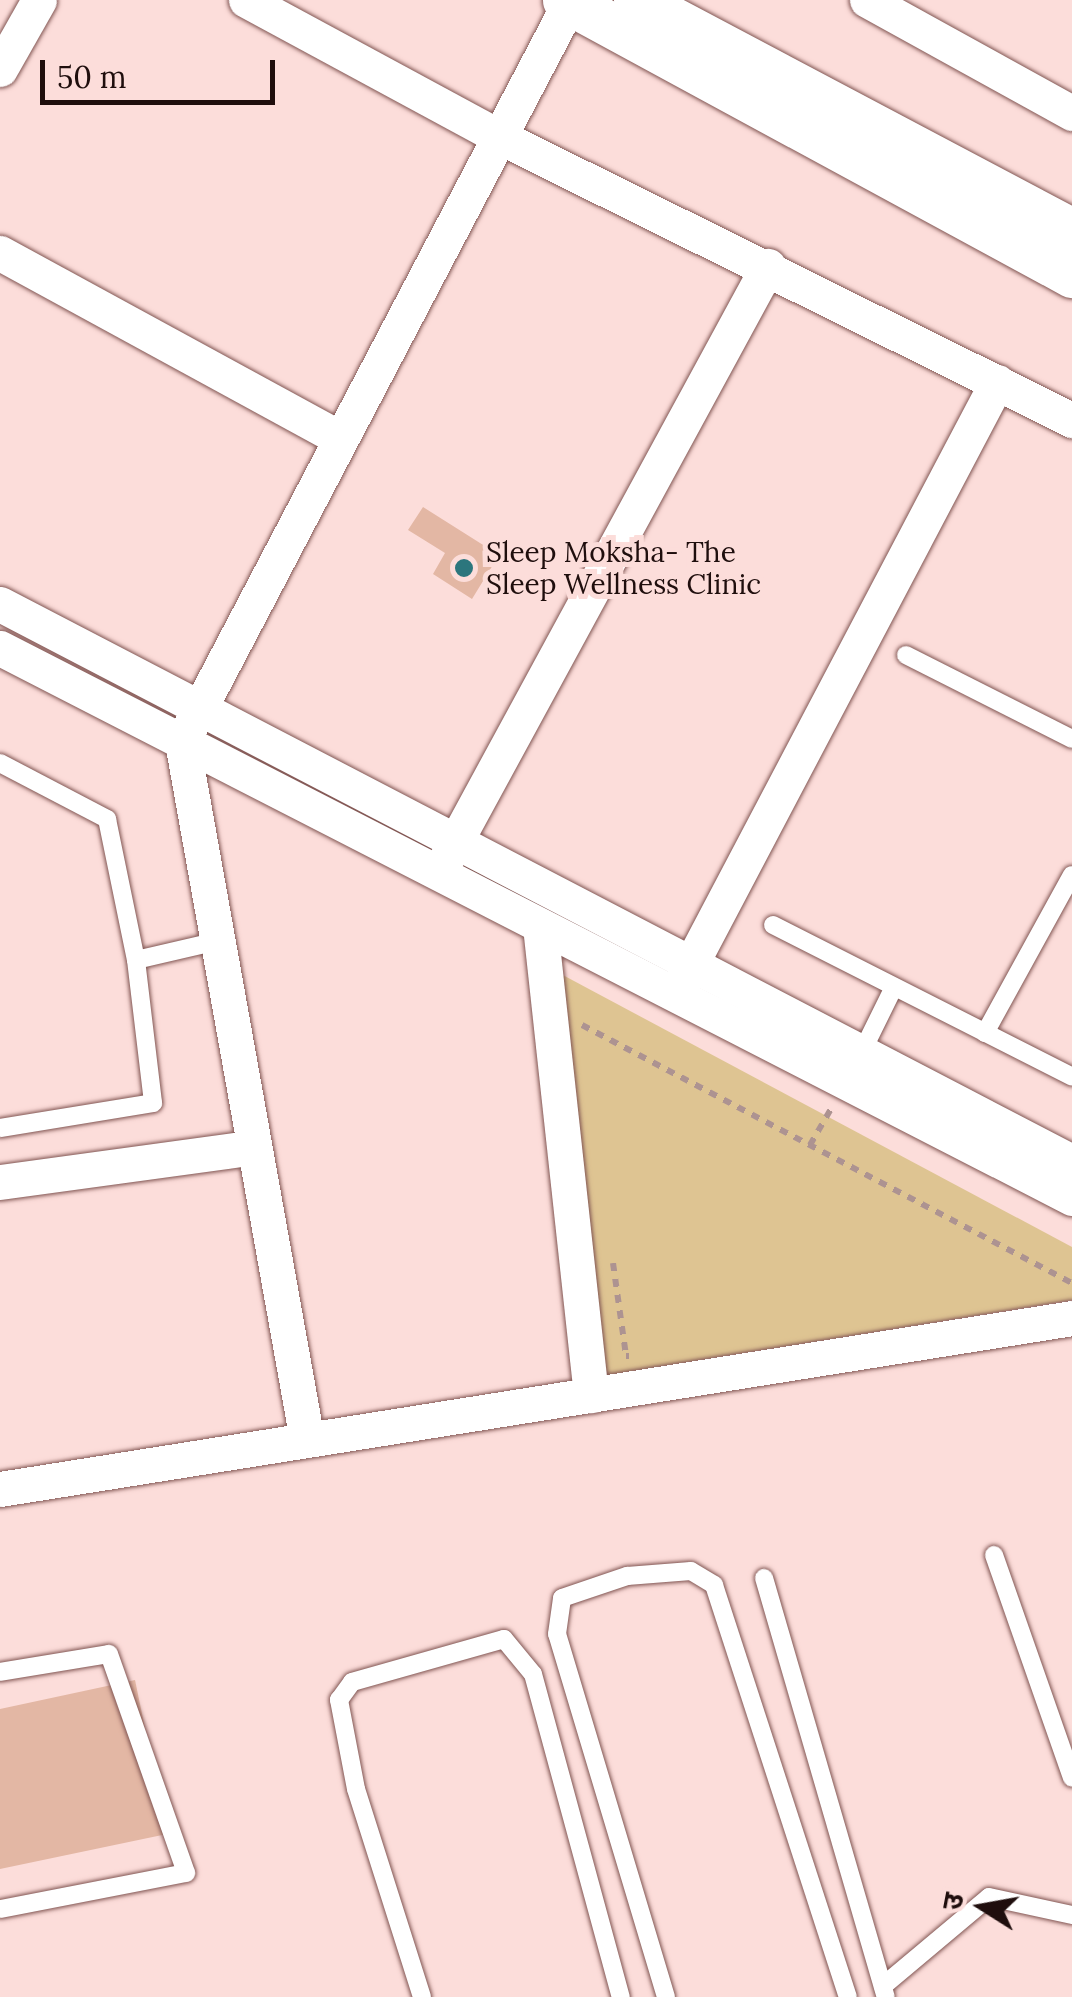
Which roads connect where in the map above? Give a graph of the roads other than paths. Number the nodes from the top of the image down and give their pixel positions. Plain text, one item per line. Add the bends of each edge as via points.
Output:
1 (39, 0) edge
2 (246, 0) edge
3 (636, 0) edge
4 (866, 0) edge
5 (568, 1) edge
6 (0, 69) edge
7 (1072, 113) edge
8 (496, 135) junction
9 (1072, 231) edge
10 (0, 253) edge
11 (768, 266) junction
12 (1072, 275) edge
13 (997, 382) junction
14 (1072, 420) edge
15 (340, 438) junction
16 (0, 604) edge
17 (0, 648) edge
18 (906, 655) dead end
19 (199, 708) junction
20 (1072, 738) edge
21 (182, 742) junction
22 (0, 763) edge
23 (456, 841) junction
24 (438, 873) junction
25 (1072, 875) edge
26 (773, 925) dead end
27 (540, 926) junction
28 (218, 941) junction
29 (136, 960) junction
30 (692, 964) junction
31 (894, 987) junction
32 (675, 995) junction
33 (985, 1033) junction
34 (854, 1066) junction
35 (1072, 1077) edge
36 (0, 1128) edge
37 (254, 1146) junction
38 (1072, 1162) edge
39 (0, 1182) edge
40 (1072, 1198) edge
41 (1072, 1318) edge
42 (590, 1395) junction
43 (307, 1440) junction
44 (0, 1490) edge
45 (994, 1555) dead end
46 (764, 1578) dead end
47 (0, 1672) edge
48 (1072, 1778) edge
49 (0, 1909) edge
50 (1072, 1915) edge
51 (885, 1992) edge
52 (422, 1997) edge
53 (620, 1997) edge
54 (666, 1997) edge
55 (848, 1997) edge

1 - 6 street
2 - 8 street
3 - 9 street
4 - 7 street
5 - 8 street
5 - 12 street
8 - 11 street
8 - 15 street
10 - 15 street
11 - 13 street
11 - 23 street
13 - 14 street
13 - 30 street
15 - 19 street
16 - 19 street
17 - 21 street
18 - 20 lane
19 - 21 street
19 - 23 street
21 - 24 street
21 - 28 street
22 - 29 lane via 107,820
23 - 24 street
23 - 30 street
24 - 27 street
25 - 33 lane
26 - 31 lane
27 - 32 street
27 - 42 street
28 - 29 lane
28 - 37 street
29 - 36 lane via 153,1103
30 - 32 street
30 - 34 street
31 - 33 lane
31 - 34 lane
32 - 34 street
33 - 35 lane
34 - 38 street
34 - 40 street
37 - 39 street
37 - 43 street
41 - 42 street
42 - 43 street
43 - 44 street
45 - 48 lane
46 - 51 lane
47 - 49 lane via 108,1654 186,1873
50 - 51 lane via 989,1897
52 - 53 lane via 356,1788 339,1700 352,1682 504,1639 532,1674
54 - 55 lane via 557,1634 562,1598 627,1576 692,1572 714,1585

